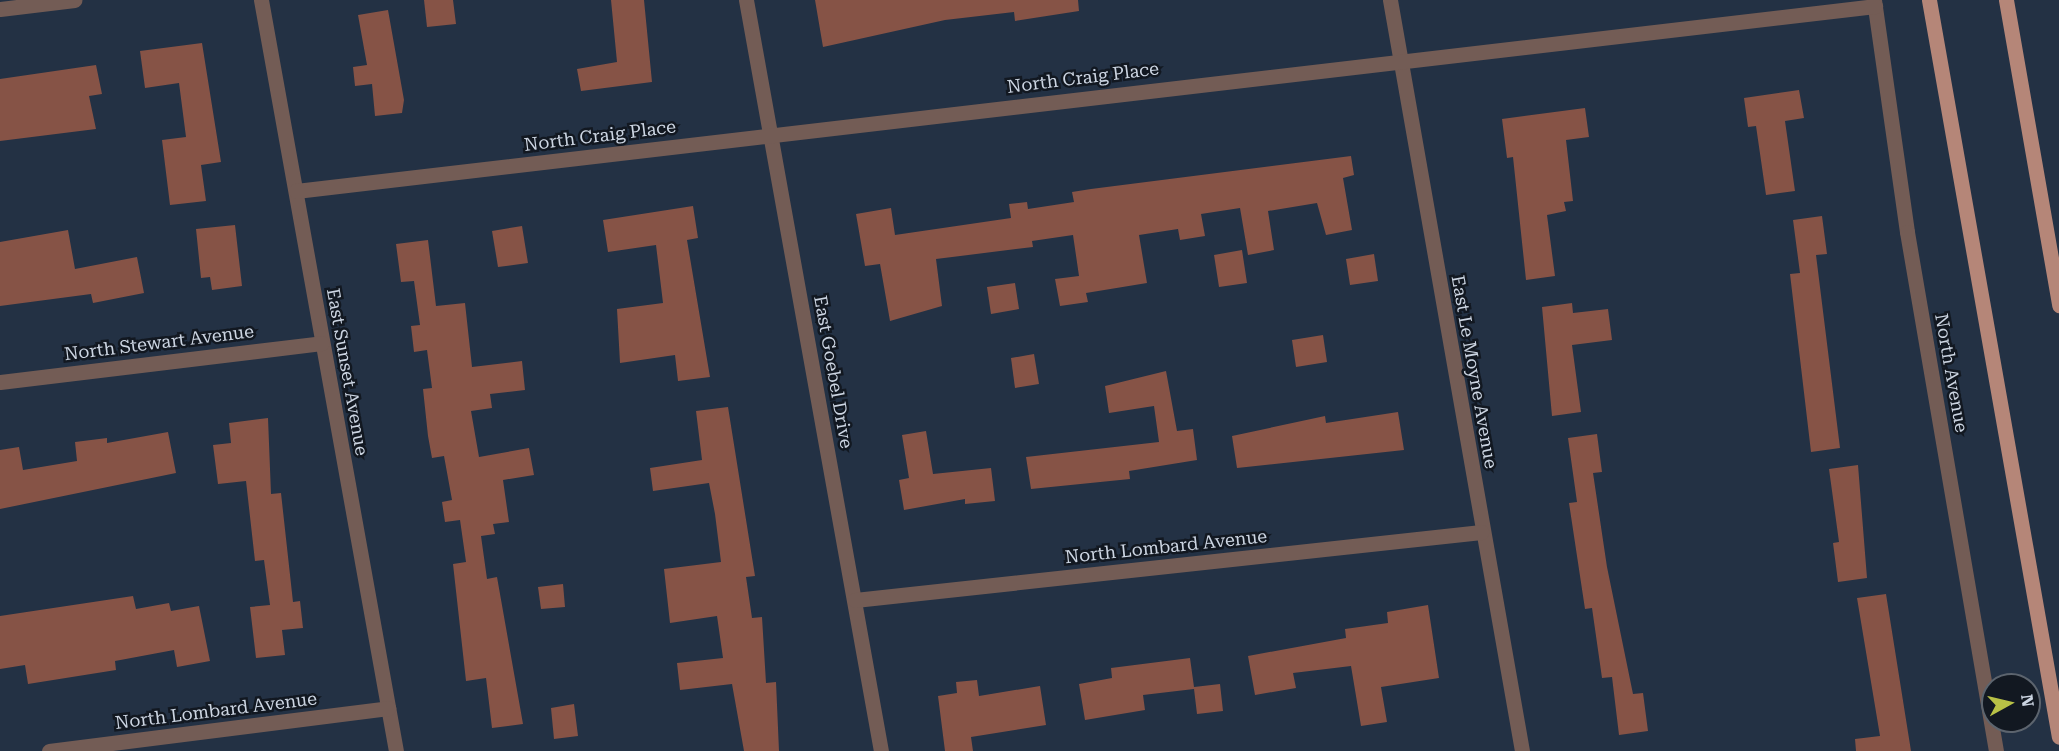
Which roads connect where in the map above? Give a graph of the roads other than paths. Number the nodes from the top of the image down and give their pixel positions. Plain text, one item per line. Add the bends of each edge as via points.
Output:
1 (74, 0) edge
2 (261, 0) edge
3 (746, 0) edge
4 (1390, 0) edge
5 (1929, 0) edge
6 (2006, 0) edge
7 (1874, 3) edge
8 (0, 9) edge
9 (1401, 60) junction
10 (770, 136) junction
11 (296, 191) junction
12 (2059, 304) edge
13 (322, 343) junction
14 (0, 382) edge
15 (1481, 532) junction
16 (855, 600) junction
17 (388, 708) junction
18 (2059, 737) edge
19 (49, 751) edge
20 (396, 751) edge
21 (881, 751) edge
22 (1522, 751) edge
23 (1996, 751) edge

1 - 8 street
2 - 11 street, East Sunset Avenue
3 - 10 street, East Goebel Drive
4 - 9 street, East Le Moyne Avenue
5 - 18 main road
6 - 12 main road
7 - 9 street, North Craig Place
7 - 23 street, North Avenue via 1907,232
9 - 10 street, North Craig Place
9 - 15 street, East Le Moyne Avenue
10 - 11 street, North Craig Place
10 - 16 street, East Goebel Drive
11 - 13 street, East Sunset Avenue
13 - 14 street, North Stewart Avenue
13 - 17 street, East Sunset Avenue
15 - 16 street, North Lombard Avenue
15 - 22 street, East Le Moyne Avenue
16 - 21 street, East Goebel Drive
17 - 19 street, North Lombard Avenue
17 - 20 street, East Sunset Avenue

